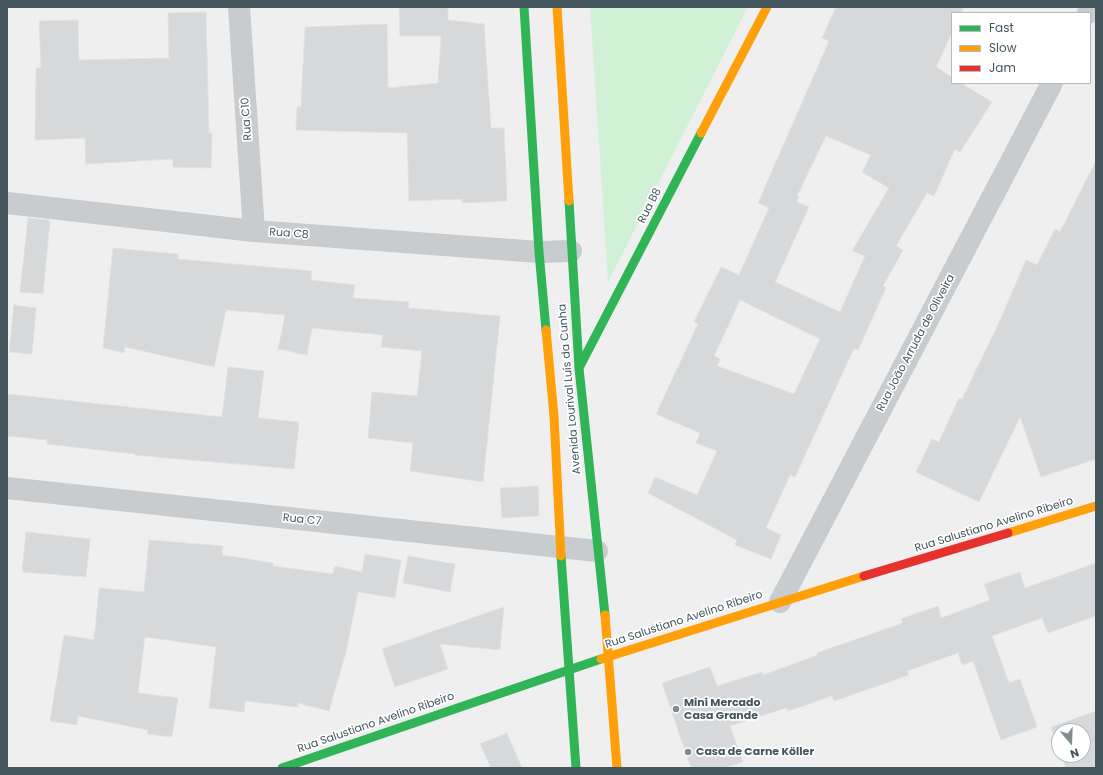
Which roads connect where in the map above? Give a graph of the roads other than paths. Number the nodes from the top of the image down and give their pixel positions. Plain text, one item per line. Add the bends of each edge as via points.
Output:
1 (239, 7) edge
2 (524, 7) edge
3 (557, 7) edge
4 (767, 7) edge
5 (1051, 84) edge
6 (7, 203) edge
7 (254, 231) junction
8 (571, 251) junction
9 (539, 252) junction
10 (579, 368) junction
11 (572, 382) dead end
12 (561, 402) dead end
13 (554, 416) junction
14 (7, 488) edge
15 (1096, 506) edge
16 (560, 547) junction
17 (596, 551) junction
18 (780, 602) junction
19 (609, 657) junction
20 (570, 669) junction
21 (282, 768) edge
22 (576, 768) edge
23 (617, 768) edge

1 - 7 street, Rua C10
2 - 9 street, Avenida Lourival Luís da Cunha
3 - 8 street, Avenida Lourival Luís da Cunha
4 - 10 street, Rua B8
5 - 18 street, Rua João Arruda de Oliveira
6 - 7 street, Rua C8
7 - 9 street, Rua C8
8 - 9 street, Rua C8
8 - 10 street, Avenida Lourival Luís da Cunha
9 - 13 street, Avenida Lourival Luís da Cunha
10 - 11 street, Rua B8
10 - 17 street, Avenida Lourival Luís da Cunha
12 - 13 street
13 - 16 street, Avenida Lourival Luís da Cunha
14 - 16 street, Rua C7
15 - 18 street, Rua Salustiano Avelino Ribeiro
16 - 17 street, Rua C7
16 - 20 street, Avenida Lourival Luís da Cunha
17 - 19 street, Avenida Lourival Luís da Cunha
18 - 19 street, Rua Salustiano Avelino Ribeiro
19 - 20 street, Rua Salustiano Avelino Ribeiro
19 - 23 street, Avenida Lourival Luís da Cunha
20 - 21 street, Rua Salustiano Avelino Ribeiro
20 - 22 street, Avenida Lourival Luís da Cunha

